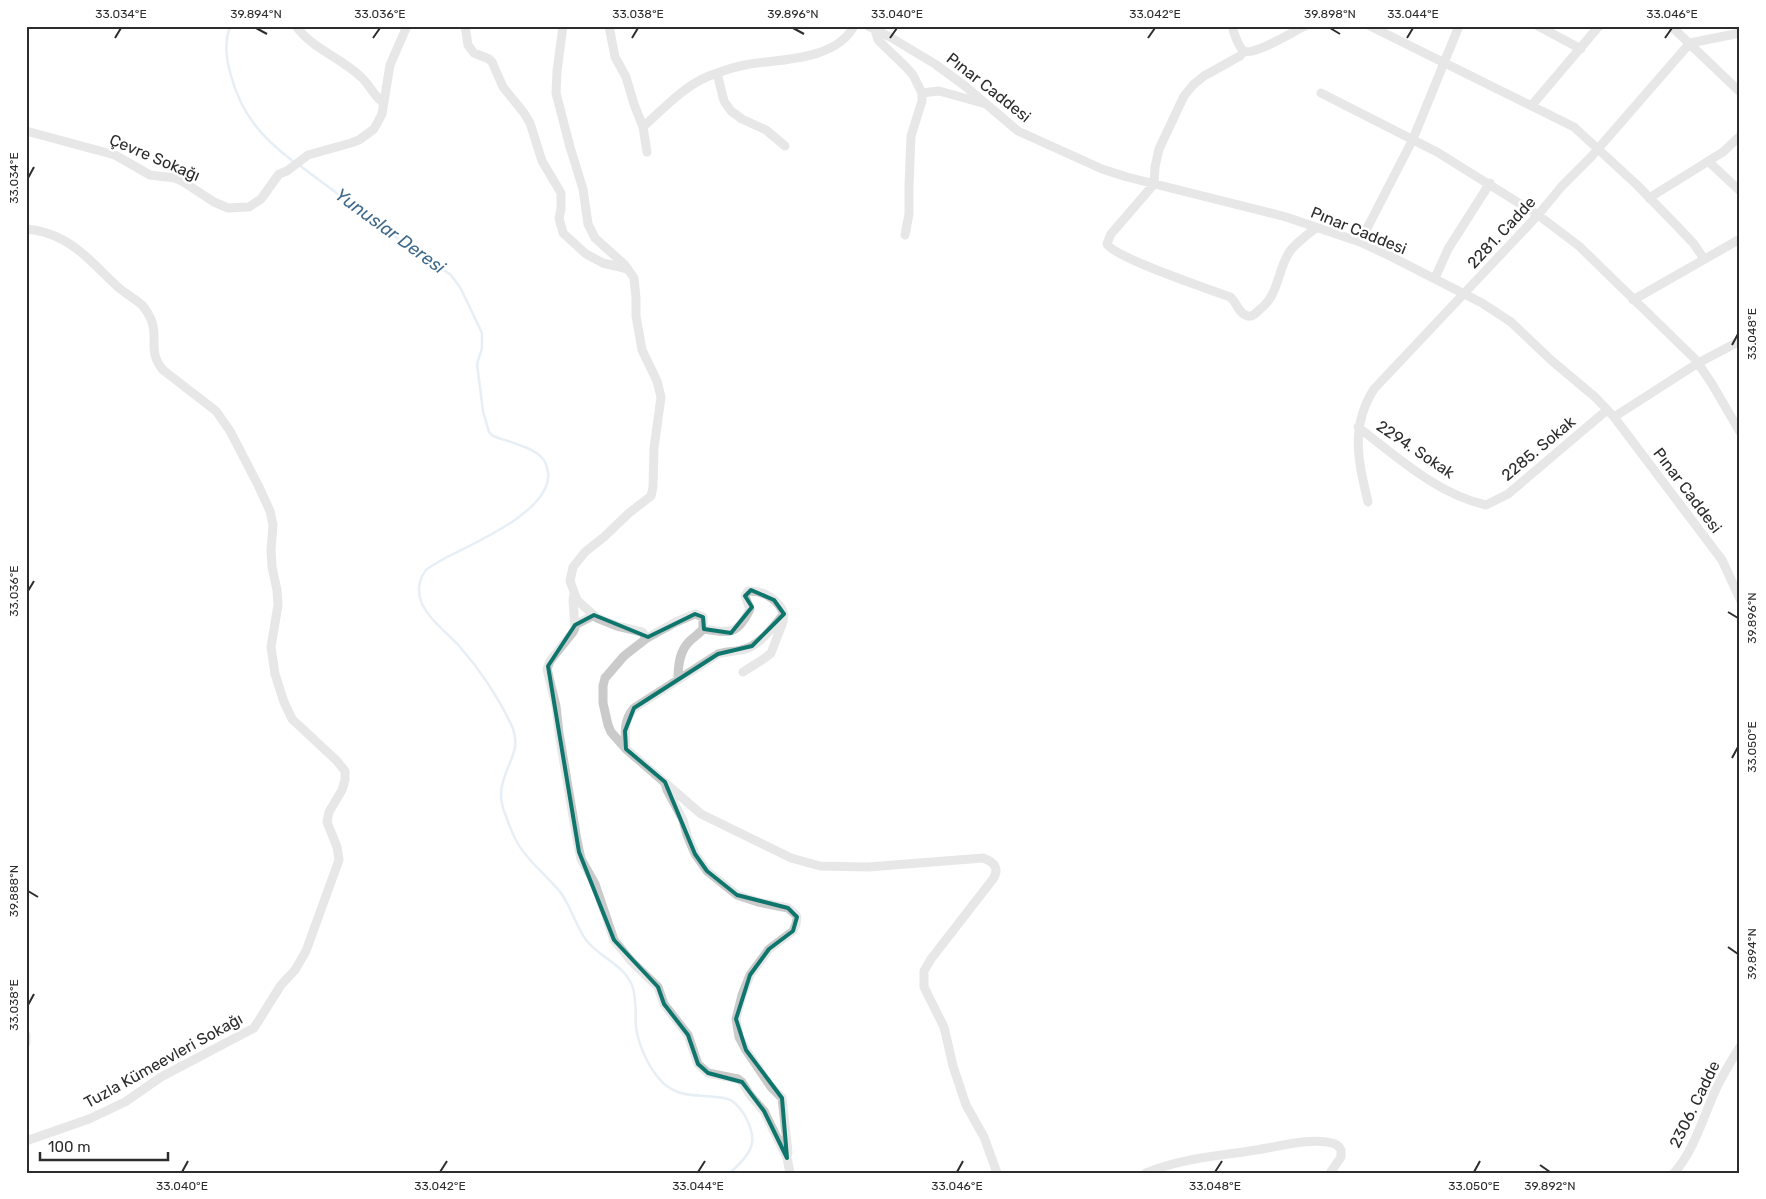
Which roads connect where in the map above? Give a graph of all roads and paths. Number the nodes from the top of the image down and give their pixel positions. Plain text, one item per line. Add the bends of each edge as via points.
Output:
1 (296, 26) edge
2 (407, 26) edge
3 (465, 26) edge
4 (562, 26) edge
5 (609, 26) edge
6 (854, 26) edge
7 (1232, 26) edge
8 (1305, 26) edge
9 (1370, 26) edge
10 (1459, 26) edge
11 (1538, 26) edge
12 (1599, 26) edge
13 (1671, 26) edge
14 (871, 28) edge
15 (1740, 33) edge
16 (1690, 43) junction
17 (1581, 49) junction
18 (1244, 51) junction
19 (1443, 63) junction
20 (717, 73) junction
21 (1740, 92) edge
22 (922, 93) junction
23 (1321, 93) dead end
24 (384, 103) junction
25 (986, 104) junction
26 (1532, 105) junction
27 (643, 127) junction
28 (26, 131) edge
29 (1740, 136) edge
30 (1413, 139) junction
31 (785, 146) dead end
32 (1598, 148) junction
33 (647, 152) dead end
34 (1708, 161) junction
35 (1490, 183) junction
36 (1154, 184) junction
37 (1740, 191) edge
38 (1649, 198) junction
39 (1538, 215) junction
40 (1316, 228) junction
41 (26, 229) edge
42 (905, 235) dead end
43 (1740, 239) edge
44 (1360, 242) junction
45 (1704, 259) junction
46 (628, 269) junction
47 (1435, 278) junction
48 (1464, 294) junction
49 (1632, 300) junction
50 (1740, 341) edge
51 (1698, 363) junction
52 (1607, 410) junction
53 (1614, 417) junction
54 (1358, 427) junction
55 (1740, 432) edge
56 (1368, 502) dead end
57 (1486, 505) joint
58 (574, 594) junction
59 (1740, 598) edge
60 (784, 614) junction
61 (594, 615) junction
62 (575, 625) junction
63 (703, 629) junction
64 (647, 638) junction
65 (743, 672) dead end
66 (678, 680) junction
67 (626, 749) junction
68 (664, 782) junction
69 (26, 1035) edge
70 (26, 1043) edge
71 (1740, 1047) edge
72 (26, 1141) edge
73 (786, 1158) junction
74 (790, 1173) edge
75 (997, 1173) edge
76 (1146, 1173) edge
77 (1330, 1173) edge
78 (1674, 1173) edge

1 - 24 street via 312,43 362,77
2 - 24 street, Çevre Sokağı via 390,65
3 - 46 street via 468,45 474,53 492,62 503,87 530,124 542,161 561,193 559,218 563,233 586,254 603,263
4 - 46 street via 556,93 583,189 588,224 600,244
5 - 27 street via 615,57 626,77
6 - 20 street via 838,44 807,56 747,64
7 - 18 street
8 - 18 street via 1257,50
9 - 19 street
10 - 19 street
11 - 17 street
12 - 17 street
13 - 16 street
14 - 22 street via 878,40 906,67
14 - 25 street, Pınar Caddesi via 935,64
15 - 16 street
16 - 21 street
16 - 32 street, 2281. Cadde
17 - 26 street
18 - 36 street via 1204,76 1184,96 1159,149
19 - 26 street
19 - 30 street
20 - 27 street via 686,89
20 - 31 street via 724,101 731,111 766,130
22 - 25 street via 939,92
22 - 42 street via 912,131 910,208
23 - 30 street
24 - 28 street, Çevre Sokağı via 378,124 366,135 351,143 312,153 279,174 261,199 249,207 228,208 182,181 150,175 115,155
25 - 36 street, Pınar Caddesi via 1007,123 1033,139 1102,169
26 - 32 street via 1574,127
27 - 33 street
29 - 34 street via 1730,147
30 - 35 street
30 - 44 street
32 - 38 street
32 - 39 street, 2281. Cadde
34 - 37 street
34 - 38 street
35 - 39 street
35 - 47 street via 1448,249
36 - 40 street, Pınar Caddesi via 1278,215
36 - 40 street via 1111,234 1108,246 1157,270 1230,296 1241,313 1247,316 1252,316 1272,297 1287,257
38 - 45 street via 1687,236
39 - 48 street, 2281. Cadde
39 - 49 street via 1584,251
40 - 44 street, Pınar Caddesi
41 - 72 street, Tuzla Kümeevleri Sokağı via 64,240 145,308 154,329 156,362 216,411 230,431 265,500 273,525 272,566 278,605 271,647 284,702 292,719 345,771 345,780 327,822 337,847 338,860 306,952 254,1028 161,1077 125,1102 88,1120
43 - 45 street
44 - 47 street, Pınar Caddesi
45 - 49 street
46 - 58 street via 635,284 642,350 660,392 653,487 648,499 577,561 570,576
47 - 48 street, Pınar Caddesi
48 - 52 street, Pınar Caddesi via 1511,322
48 - 54 street, 2281. Cadde via 1374,389
49 - 51 street
50 - 51 street
51 - 53 street
51 - 55 street
52 - 53 street, Pınar Caddesi
52 - 57 street, 2285. Sokak via 1508,494
53 - 59 street, Pınar Caddesi via 1722,560
54 - 56 street, 2281. Cadde via 1359,458
54 - 57 street, 2294. Sokak via 1428,478 1464,498
58 - 61 street
58 - 62 street
60 - 63 street via 774,600 758,591 748,590 745,596 750,609 736,629 730,632
60 - 65 street via 771,653
60 - 66 street via 752,646 718,654
61 - 62 street
61 - 64 street via 607,623 642,632
62 - 73 street via 547,669 579,852 598,892 611,934 658,987 664,1004 688,1035 698,1064 708,1073 742,1082 764,1111
63 - 64 street via 703,617 696,614
63 - 66 street via 683,652
64 - 67 street via 616,664 603,686 608,724
66 - 67 street via 631,712 625,726
67 - 68 street
68 - 73 street via 695,854 707,871 737,895 788,908 797,917 793,931 769,949 754,969 736,1019 739,1037 746,1050 782,1098
68 - 75 street via 709,819 791,858 811,864 868,867 976,858 988,860 997,868 993,879 931,959 923,983 944,1027 966,1105 984,1137
69 - 70 street
71 - 78 street, 2306. Cadde via 1721,1078 1693,1145
73 - 74 street
76 - 77 street via 1206,1157 1307,1142 1331,1142 1339,1146 1341,1157

